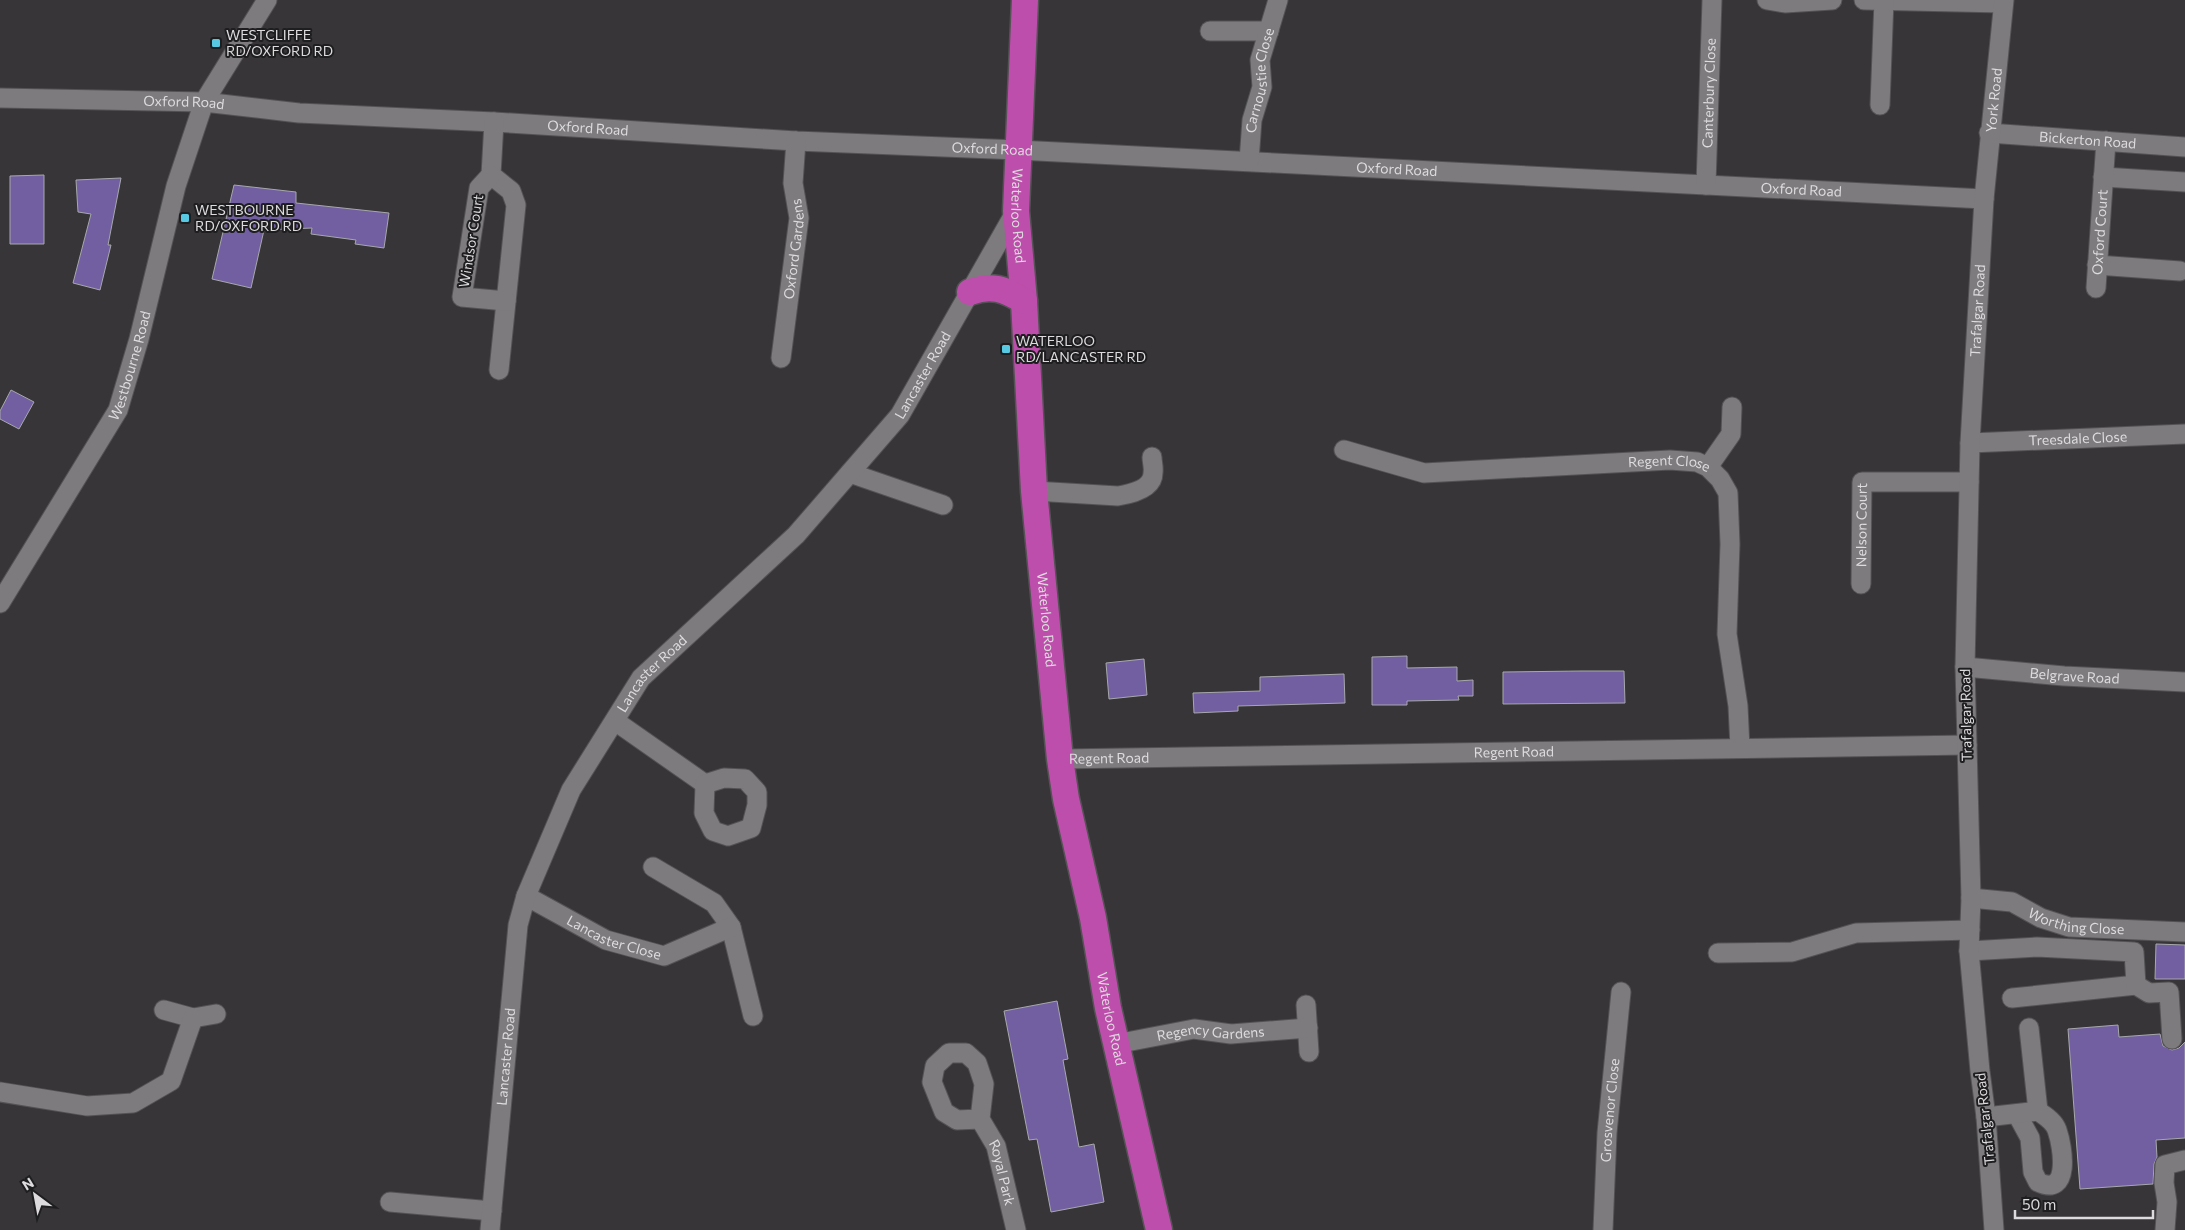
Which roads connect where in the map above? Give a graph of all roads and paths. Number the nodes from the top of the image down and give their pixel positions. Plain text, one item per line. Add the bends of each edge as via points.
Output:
1 (267, 0) edge
2 (1025, 0) edge
3 (1278, 0) edge
4 (1712, 0) edge
5 (1767, 0) edge
6 (1832, 0) edge
7 (1864, 0) edge
8 (1884, 0) edge
9 (2004, 2) edge
10 (1210, 31) dead end
11 (1269, 31) junction
12 (0, 98) edge
13 (204, 102) junction
14 (1880, 105) dead end
15 (494, 122) junction
16 (1989, 133) junction
17 (796, 141) junction
18 (2106, 141) junction
19 (2185, 147) edge
20 (1018, 150) junction
21 (1249, 161) junction
22 (491, 175) junction
23 (2103, 177) junction
24 (2185, 182) edge
25 (1706, 185) junction
26 (1984, 199) junction
27 (1016, 211) junction
28 (2097, 265) junction
29 (2180, 271) dead end
30 (2096, 288) dead end
31 (970, 292) junction
32 (506, 301) junction
33 (1024, 301) junction
34 (781, 358) dead end
35 (499, 370) dead end
36 (1732, 407) dead end
37 (2185, 434) edge
38 (1970, 443) junction
39 (1344, 450) dead end
40 (1152, 457) dead end
41 (1708, 467) junction
42 (850, 473) junction
43 (1969, 482) junction
44 (1034, 491) junction
45 (942, 505) dead end
46 (1861, 584) dead end
47 (0, 603) edge
48 (1965, 667) junction
49 (2185, 682) edge
50 (614, 721) junction
51 (1967, 745) junction
52 (1740, 748) junction
53 (1060, 759) junction
54 (705, 784) dead end
55 (653, 867) dead end
56 (526, 896) junction
57 (1971, 898) junction
58 (731, 927) junction
59 (1970, 930) junction
60 (2185, 932) edge
61 (1970, 951) junction
62 (1718, 953) dead end
63 (2136, 985) junction
64 (1621, 992) dead end
65 (2012, 998) dead end
66 (1306, 1005) dead end
67 (164, 1010) dead end
68 (216, 1014) dead end
69 (753, 1016) dead end
70 (193, 1018) junction
71 (1308, 1028) junction
72 (2029, 1028) dead end
73 (2172, 1038) dead end
74 (1116, 1044) junction
75 (1309, 1052) dead end
76 (0, 1092) edge
77 (2038, 1111) junction
78 (2017, 1114) junction
79 (1986, 1117) junction
80 (980, 1120) dead end
81 (2185, 1160) edge
82 (390, 1202) dead end
83 (492, 1211) junction
84 (490, 1230) edge
85 (1016, 1230) edge
86 (1159, 1230) edge
87 (1603, 1230) edge
88 (1994, 1230) edge
89 (2165, 1230) edge

1 - 13 street, Westbourne Road
2 - 20 highway, Waterloo Road
3 - 11 street, Carnoustie Close
4 - 25 street, Canterbury Close
5 - 6 street via 1785,3
7 - 8 street
8 - 9 street
8 - 14 street
9 - 16 street, York Road
10 - 11 street
11 - 21 street, Carnoustie Close via 1260,60 1262,87 1252,120
12 - 13 street, Oxford Road
13 - 15 street, Oxford Road via 299,114
13 - 47 street, Westbourne Road via 176,186 139,339 118,410
15 - 17 street, Oxford Road
15 - 22 street, Windsor Court
16 - 18 street, Bickerton Road
16 - 26 street, York Road
17 - 20 street, Oxford Road
17 - 34 street, Oxford Gardens via 793,183 800,218
18 - 19 street, Bickerton Road
18 - 23 street, Oxford Court
20 - 21 street, Oxford Road
20 - 27 highway, Waterloo Road
21 - 25 street, Oxford Road
22 - 32 street, Windsor Court via 511,191 516,205
22 - 32 street, Windsor Court via 479,188 462,297
23 - 24 street, Oxford Court
23 - 28 street, Oxford Court
25 - 26 street, Oxford Road
26 - 38 street, Trafalgar Road
27 - 31 street, Lancaster Road
27 - 33 highway, Waterloo Road
28 - 29 street
28 - 30 street, Oxford Court
31 - 33 highway via 987,287 1008,292
31 - 42 street, Lancaster Road via 900,415
32 - 35 street, Windsor Court
33 - 44 highway, Waterloo Road
36 - 41 street via 1731,434
37 - 38 street, Treesdale Close
38 - 43 street, Trafalgar Road
39 - 41 street, Regent Close via 1424,473 1670,460 1697,462
40 - 44 street via 1152,480 1132,494
41 - 52 street, Regent Close via 1728,493 1727,634 1738,706
42 - 45 street
42 - 50 street, Lancaster Road via 796,535 641,678
43 - 46 street, Nelson Court via 1862,482
43 - 48 street, Trafalgar Road
44 - 53 highway, Waterloo Road
48 - 49 street, Belgrave Road
48 - 51 street, Trafalgar Road
50 - 54 street
50 - 56 street, Lancaster Road via 571,790
51 - 52 street, Regent Road
51 - 57 street, Trafalgar Road
52 - 53 street, Regent Road
53 - 74 highway, Waterloo Road
55 - 58 street via 714,903
56 - 58 street, Lancaster Close via 606,940 664,956
56 - 83 street, Lancaster Road via 518,925
57 - 59 street, Trafalgar Road
57 - 60 street, Worthing Close via 2012,902 2040,918 2069,927
58 - 69 street
59 - 61 street, Trafalgar Road
59 - 62 street via 1856,933 1792,952
61 - 63 street via 2037,947 2134,952
61 - 79 street, Trafalgar Road
63 - 65 street
63 - 73 street via 2149,992 2169,992
64 - 87 street, Grosvenor Close via 1607,1133
66 - 71 street
67 - 70 street
68 - 70 street
70 - 76 street via 171,1081 133,1103 88,1106
71 - 74 street, Regency Gardens via 1231,1034 1194,1029
71 - 75 street
72 - 77 street
74 - 86 highway, Waterloo Road
77 - 78 street
77 - 78 street via 2057,1129 2063,1166 2061,1177 2051,1186 2038,1182 2033,1172 2030,1138
78 - 79 street
79 - 88 street, Trafalgar Road
80 - 85 street, Royal Park via 996,1146
81 - 89 street via 2165,1165
82 - 83 street
83 - 84 street, Lancaster Road

